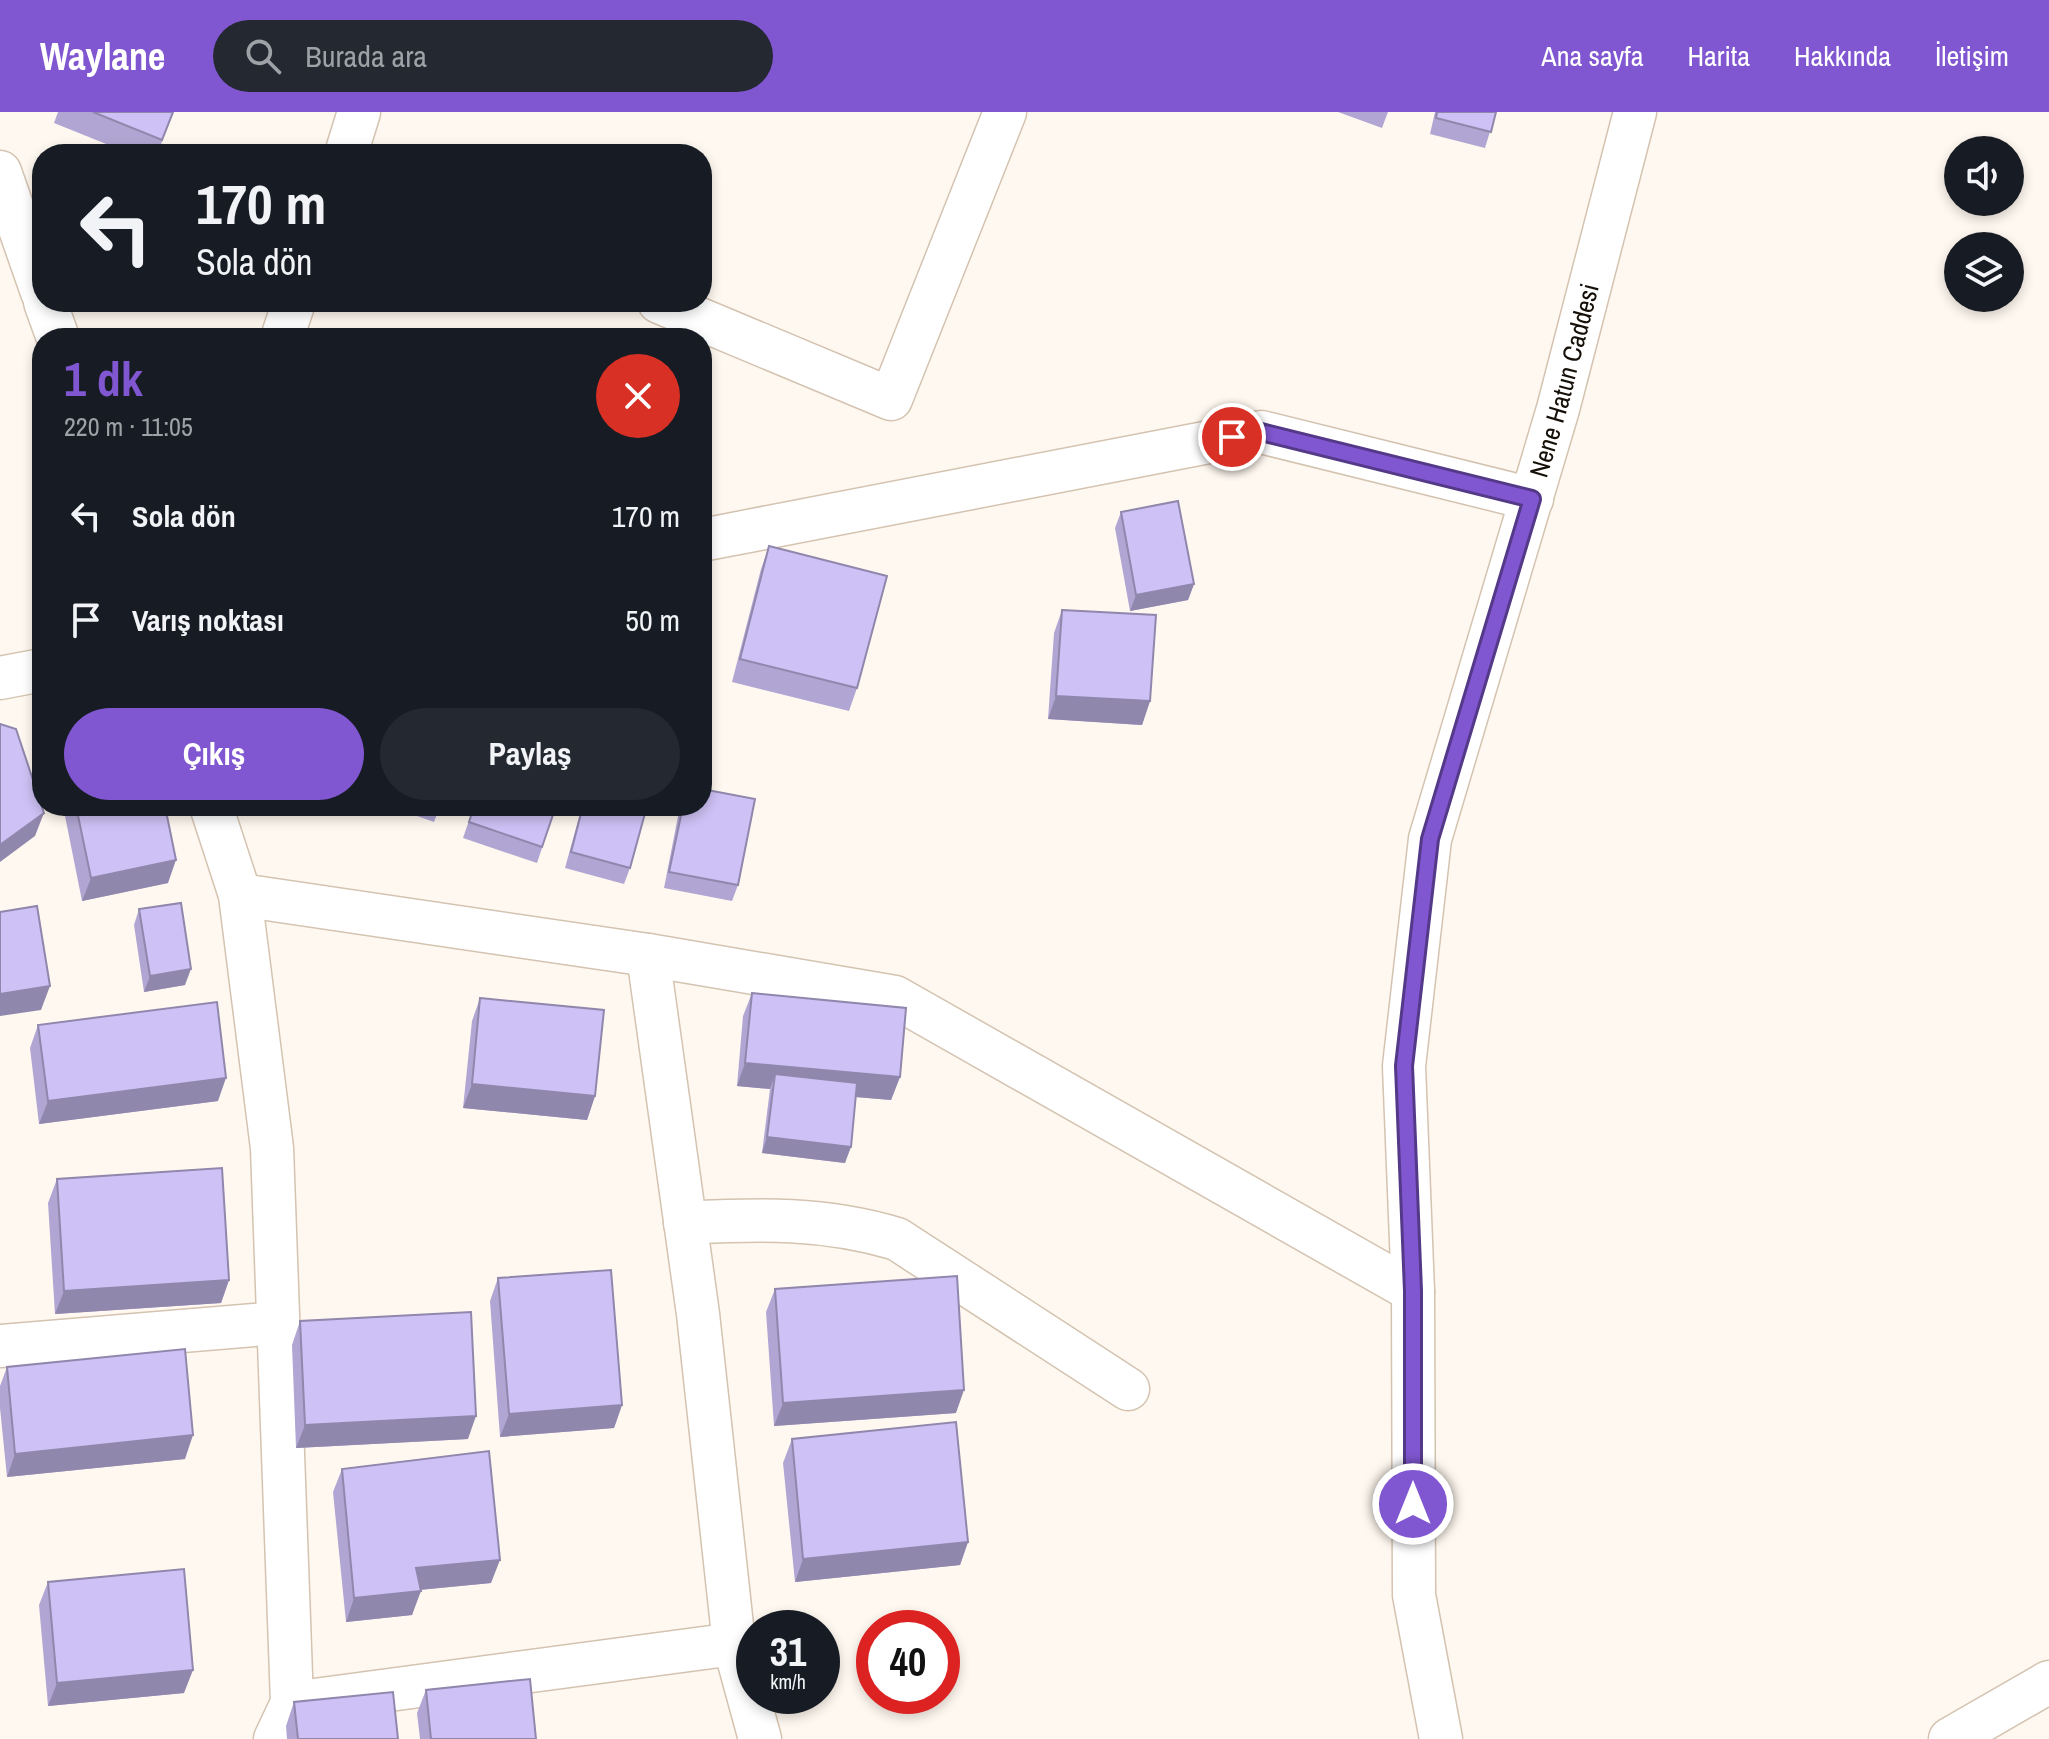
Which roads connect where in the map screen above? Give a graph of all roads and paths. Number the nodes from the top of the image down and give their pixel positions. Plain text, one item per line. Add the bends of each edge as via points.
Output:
1 (359, 112) edge
2 (1005, 112) edge
3 (1635, 112) edge
4 (349, 144) edge
5 (0, 172) edge
6 (32, 263) edge
7 (683, 312) edge
8 (1532, 499) junction
9 (712, 538) edge
10 (32, 672) edge
11 (0, 678) edge
12 (214, 816) edge
13 (240, 895) junction
14 (648, 955) junction
15 (685, 1223) junction
16 (1413, 1291) junction
17 (278, 1323) junction
18 (0, 1346) edge
19 (1128, 1389) dead end
20 (734, 1644) junction
21 (2049, 1682) edge
22 (284, 1721) edge
23 (760, 1739) edge
24 (1441, 1739) edge
25 (1950, 1739) edge

1 - 4 street
2 - 7 street via 891,399
3 - 8 street, Nene Hatun Caddesi
5 - 6 street
8 - 9 street via 1261,432
8 - 16 street, Nene Hatun Caddesi via 1430,839 1404,1066
10 - 11 street
12 - 13 street
13 - 14 street
13 - 17 street via 272,1148
14 - 15 street
14 - 16 street via 895,997
15 - 19 street via 780,1218 897,1239
15 - 20 street
16 - 24 street, Nene Hatun Caddesi via 1414,1595
17 - 18 street
17 - 22 street
20 - 22 street
20 - 23 street
21 - 25 street

